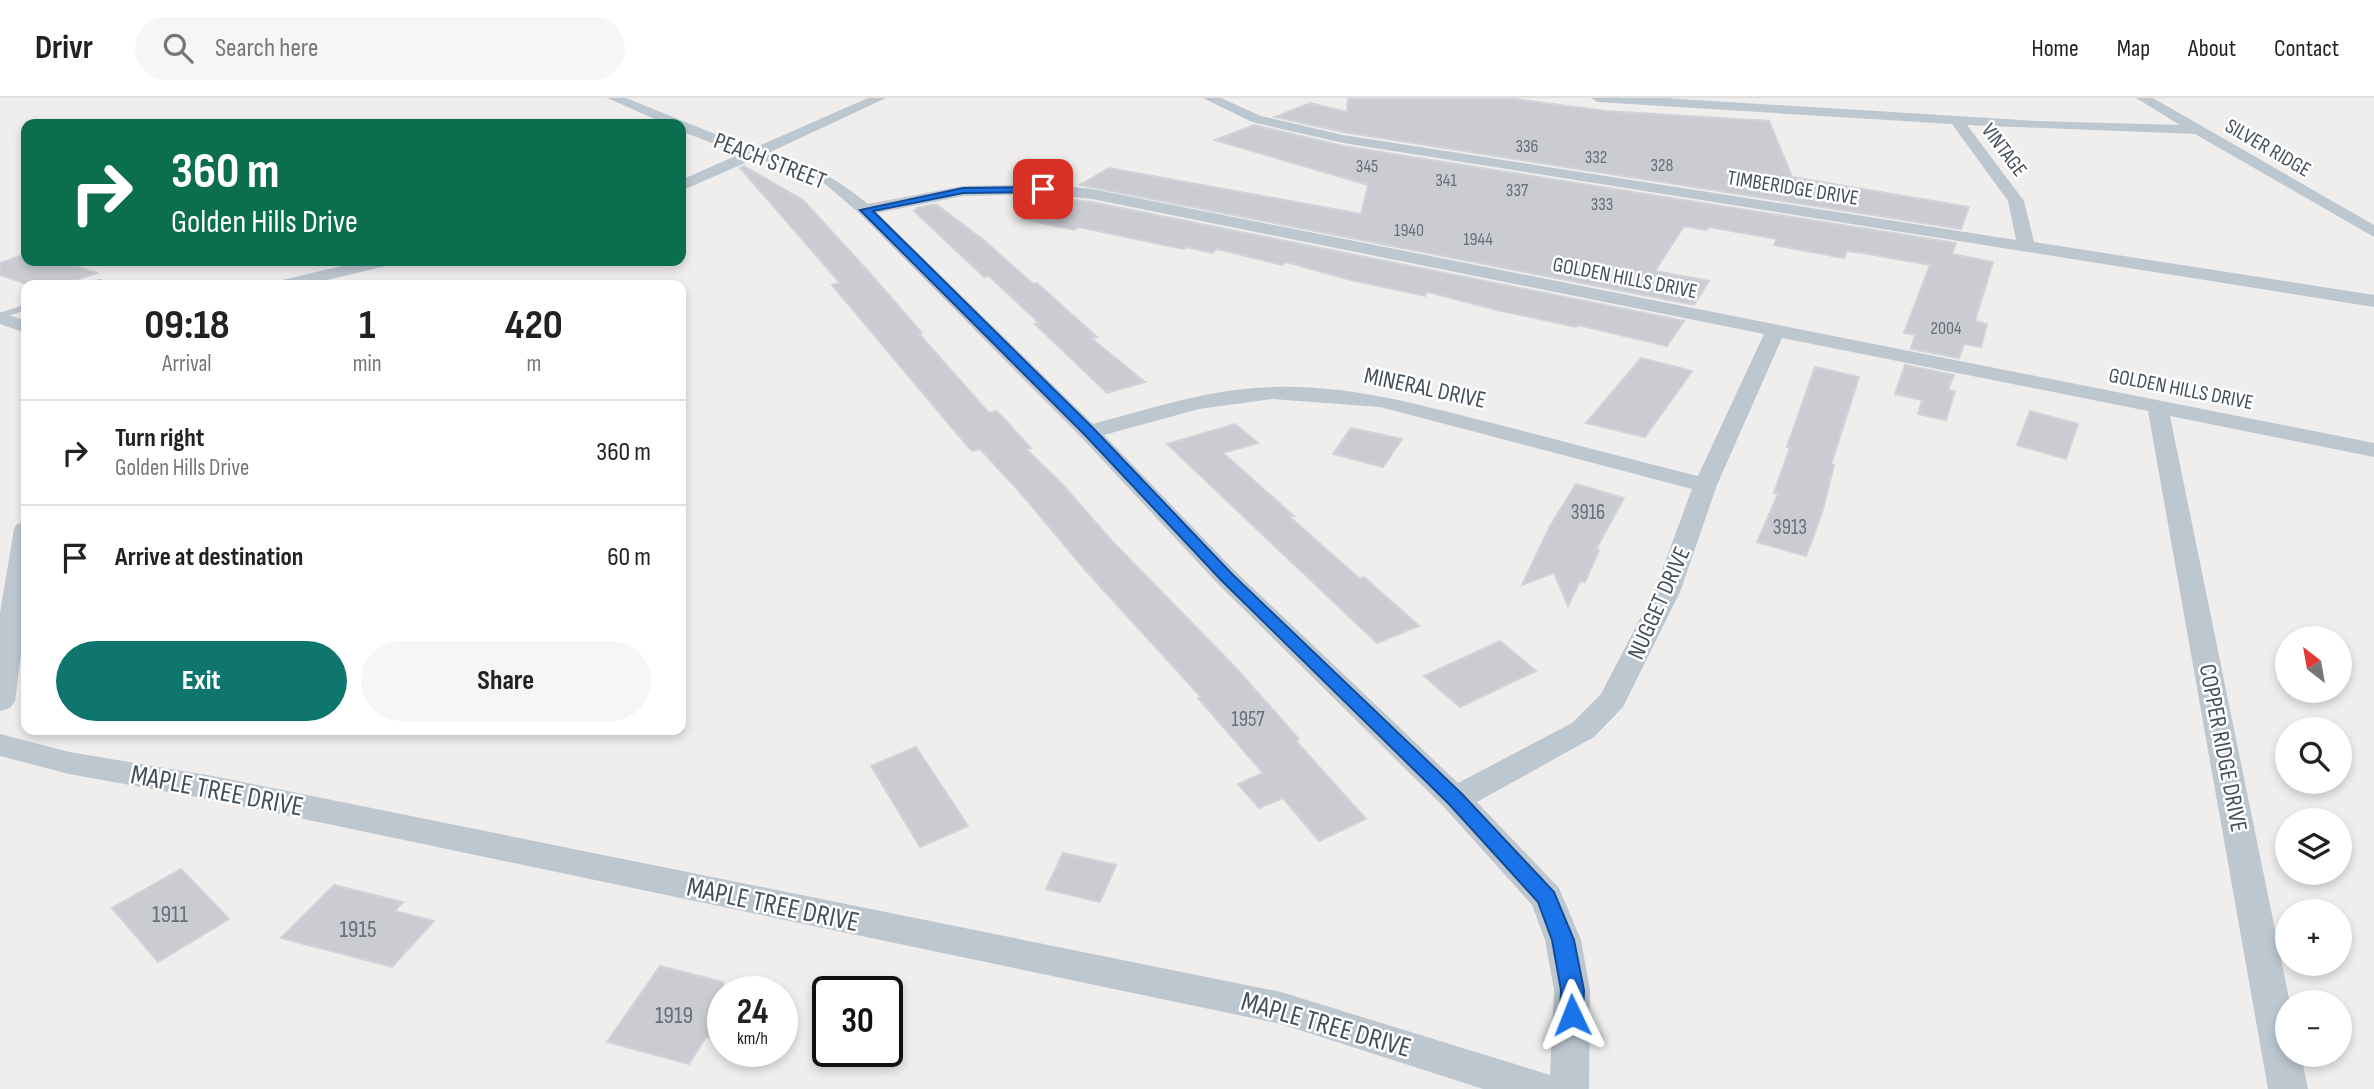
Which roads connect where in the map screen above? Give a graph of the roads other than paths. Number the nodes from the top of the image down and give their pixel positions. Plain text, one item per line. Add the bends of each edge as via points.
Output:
1 (614, 98) edge
2 (879, 98) edge
3 (1210, 98) edge
4 (1598, 98) edge
5 (2143, 98) edge
6 (665, 119) edge
7 (1956, 121) junction
8 (686, 128) edge
9 (2194, 130) junction
10 (755, 155) junction
11 (686, 184) edge
12 (865, 210) junction
13 (2374, 232) edge
14 (2026, 246) junction
15 (363, 266) edge
16 (305, 280) edge
17 (2374, 301) edge
18 (21, 309) edge
19 (0, 317) edge
20 (21, 325) edge
21 (1775, 331) junction
22 (2158, 408) junction
23 (1089, 432) junction
24 (2374, 450) edge
25 (1705, 485) junction
26 (21, 562) edge
27 (0, 701) edge
28 (0, 745) edge
29 (1455, 799) junction
30 (1539, 1089) edge
31 (1569, 1089) edge
32 (2288, 1089) edge

1 - 6 street, PEACH STREET
2 - 10 street
3 - 14 street, TIMBERIDGE DRIVE via 1256,119 1332,137
4 - 7 street
5 - 9 street, SILVER RIDGE
7 - 9 street
7 - 14 street, VINTAGE via 2016,201
8 - 10 street, PEACH STREET
9 - 13 street, SILVER RIDGE
10 - 11 street
10 - 12 street, PEACH STREET via 830,181
12 - 21 street, GOLDEN HILLS DRIVE via 963,191 1071,191
12 - 23 street, PEACH STREET
14 - 17 street, TIMBERIDGE DRIVE
15 - 16 street
18 - 19 lane
19 - 20 street
21 - 22 street, GOLDEN HILLS DRIVE
21 - 25 street, NUGGET DRIVE
22 - 24 street, GOLDEN HILLS DRIVE
22 - 32 street, COPPER RIDGE DRIVE
23 - 25 street, MINERAL DRIVE via 1237,396 1338,397 1381,401
23 - 29 street, PEACH STREET via 1226,577
25 - 29 street, NUGGET DRIVE via 1667,592 1613,700 1583,730
26 - 27 street
28 - 30 street, MAPLE TREE DRIVE via 69,763 213,788 1281,1008
29 - 31 street, PEACH STREET via 1547,898 1563,940 1573,990

